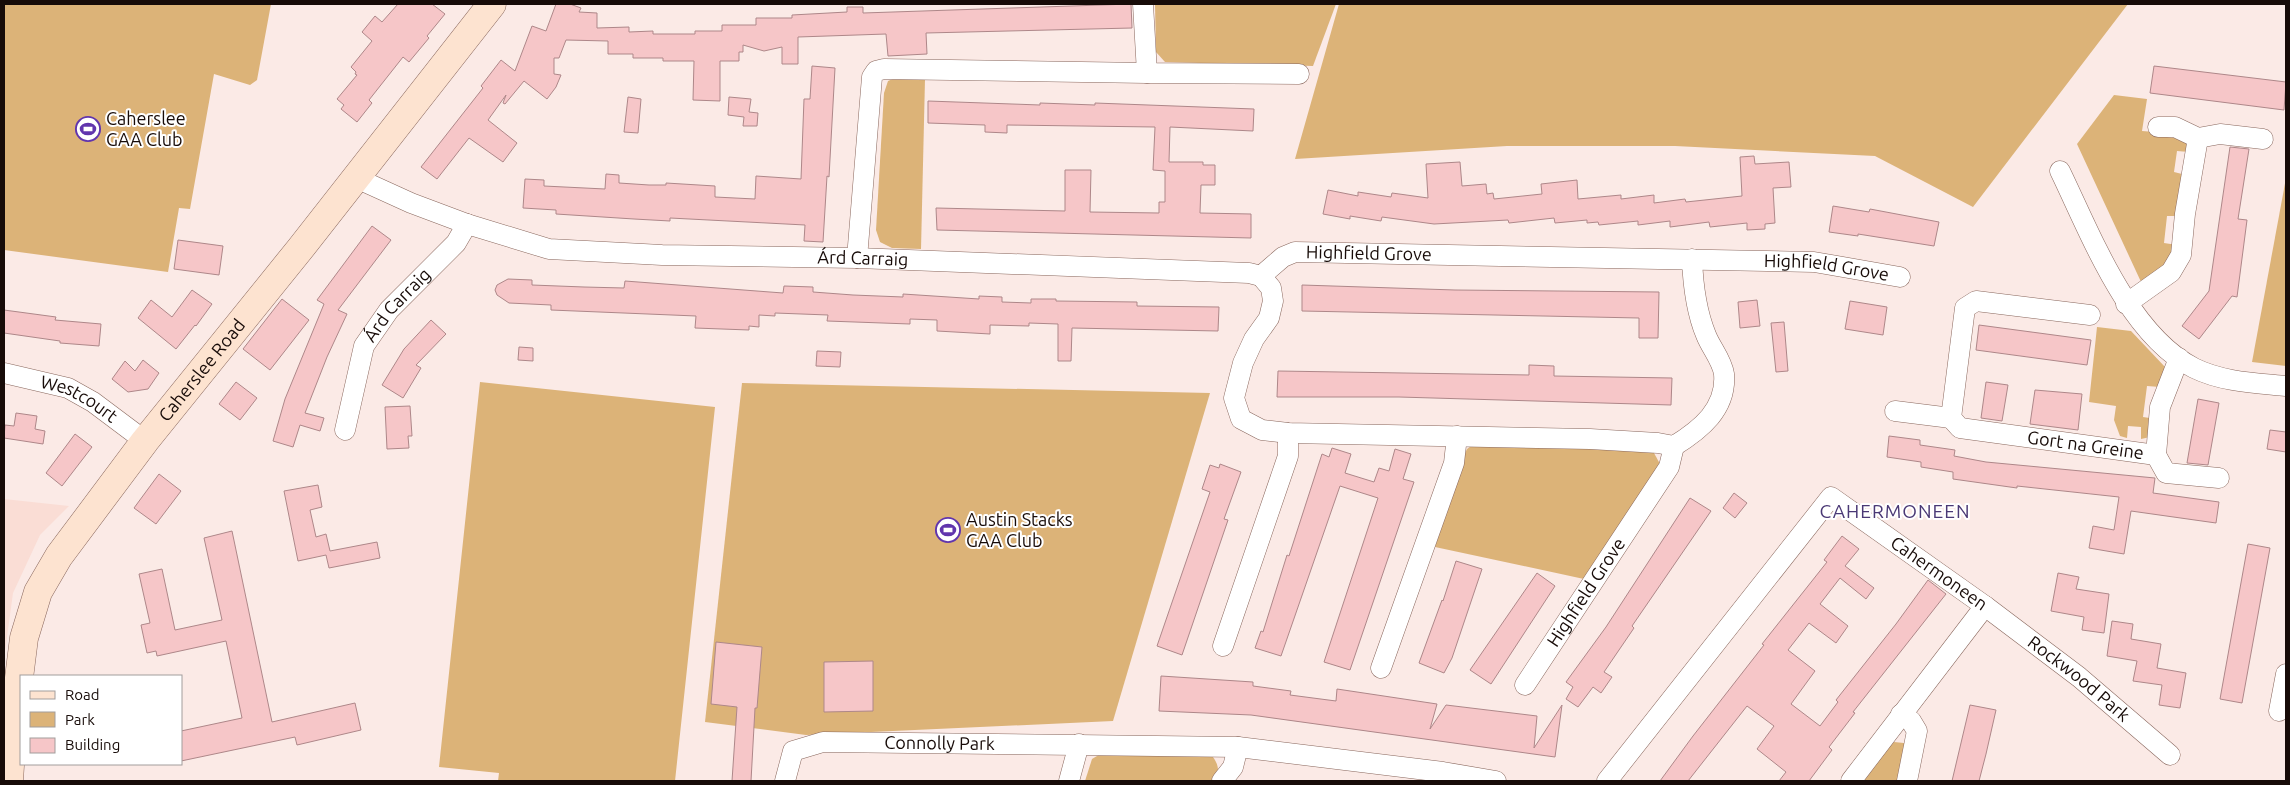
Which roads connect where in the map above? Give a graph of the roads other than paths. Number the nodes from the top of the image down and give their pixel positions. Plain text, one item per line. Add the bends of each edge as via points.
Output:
1 (492, 4) edge
2 (1143, 4) edge
3 (1147, 73) junction
4 (1299, 74) dead end
5 (2158, 127) dead end
6 (2198, 138) junction
7 (2263, 139) dead end
8 (2060, 170) dead end
9 (356, 178) junction
10 (467, 224) junction
11 (857, 258) junction
12 (1692, 260) junction
13 (1262, 276) junction
14 (1900, 276) dead end
15 (2126, 304) junction
16 (2090, 315) dead end
17 (2179, 358) junction
18 (4, 373) edge
19 (2286, 386) edge
20 (1895, 411) dead end
21 (1951, 418) junction
22 (345, 430) dead end
23 (1288, 433) junction
24 (1457, 436) junction
25 (145, 441) junction
26 (1674, 446) junction
27 (2156, 455) junction
28 (2219, 478) dead end
29 (1985, 606) junction
30 (1223, 646) dead end
31 (1381, 668) dead end
32 (2286, 674) edge
33 (1525, 685) dead end
34 (2279, 711) dead end
35 (1901, 714) junction
36 (1079, 744) junction
37 (1238, 747) junction
38 (2170, 754) dead end
39 (1441, 777) edge
40 (9, 781) edge
41 (785, 781) edge
42 (1069, 781) edge
43 (1222, 781) edge
44 (1496, 781) edge
45 (1607, 781) edge
46 (1851, 781) edge
47 (1907, 781) edge

1 - 9 main road, Caherslee Road
2 - 3 street
3 - 4 street
3 - 11 street via 876,71 872,77
5 - 6 street via 2175,127
6 - 7 street via 2220,134
6 - 15 street via 2180,255 2171,272
8 - 15 street
9 - 10 street, Árd Carraig
9 - 25 main road, Caherslee Road
10 - 11 street, Árd Carraig via 549,249 662,255
10 - 22 street, Árd Carraig via 456,243 389,310 364,346
11 - 13 street, Árd Carraig
12 - 13 street, Highfield Grove via 1295,252 1283,257
12 - 14 street, Highfield Grove via 1814,262
12 - 26 street via 1698,314 1724,373 1723,387 1712,416
13 - 23 street via 1271,288 1269,318 1243,363 1234,398 1241,419 1262,430
15 - 17 street via 2165,349
16 - 21 street via 1976,301 1965,308
17 - 19 street via 2194,368 2234,381
17 - 27 street, Gort na Greine via 2160,407
18 - 25 street, Westcourt via 68,388 93,402
20 - 21 street, Gort na Greine
21 - 27 street, Gort na Greine via 1960,428
23 - 24 street
23 - 30 street via 1288,456
24 - 26 street via 1590,439
24 - 31 street via 1454,463
25 - 40 main road, Caherslee Road via 68,544 38,592 24,638
26 - 33 street, Highfield Grove via 1669,467
27 - 28 street, Gort na Greine via 2166,473
29 - 35 street, Cahermoneen
29 - 38 street, Rockwood Park via 2079,677
29 - 45 street, Cahermoneen via 1831,497
32 - 34 street
35 - 46 street, Cahermoneen
35 - 47 street via 1917,731
36 - 37 street
36 - 41 street, Connolly Park via 823,742 793,752
36 - 42 street
37 - 39 street
37 - 43 street via 1233,766
39 - 44 street

